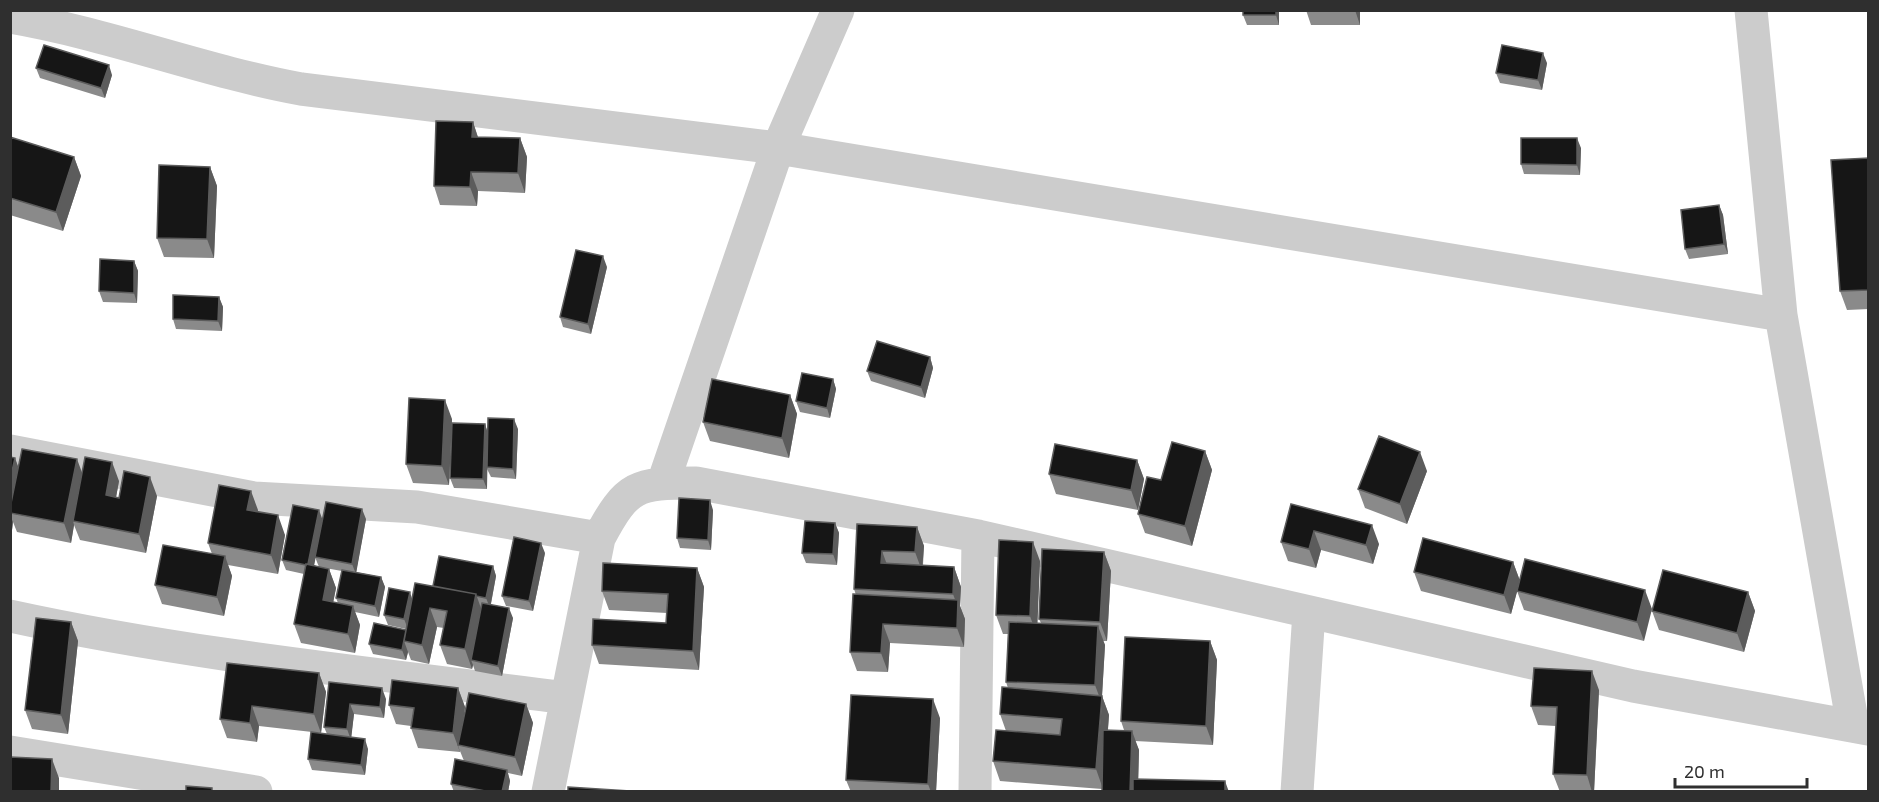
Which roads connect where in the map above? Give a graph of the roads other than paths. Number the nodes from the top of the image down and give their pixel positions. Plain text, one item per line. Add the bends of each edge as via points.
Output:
1 (838, 10) edge
2 (1751, 10) edge
3 (10, 17) edge
4 (778, 148) junction
5 (1781, 315) junction
6 (10, 451) edge
7 (663, 483) junction
8 (978, 536) junction
9 (599, 538) junction
10 (1309, 612) junction
11 (10, 616) edge
12 (566, 698) junction
13 (1861, 728) edge
14 (10, 752) edge
15 (256, 792) edge
16 (548, 792) edge
17 (975, 792) edge
18 (1298, 792) edge

1 - 4 street
2 - 5 street
3 - 4 street via 63,26 255,81 301,89
4 - 5 street
4 - 7 street
5 - 13 street
6 - 9 street via 254,498 417,507
7 - 8 street via 696,483
7 - 9 street via 634,490 616,505
8 - 10 street
8 - 17 street
9 - 12 street
10 - 13 street via 1633,686
10 - 18 street
11 - 12 street via 88,633 217,653
12 - 16 street
14 - 15 street

